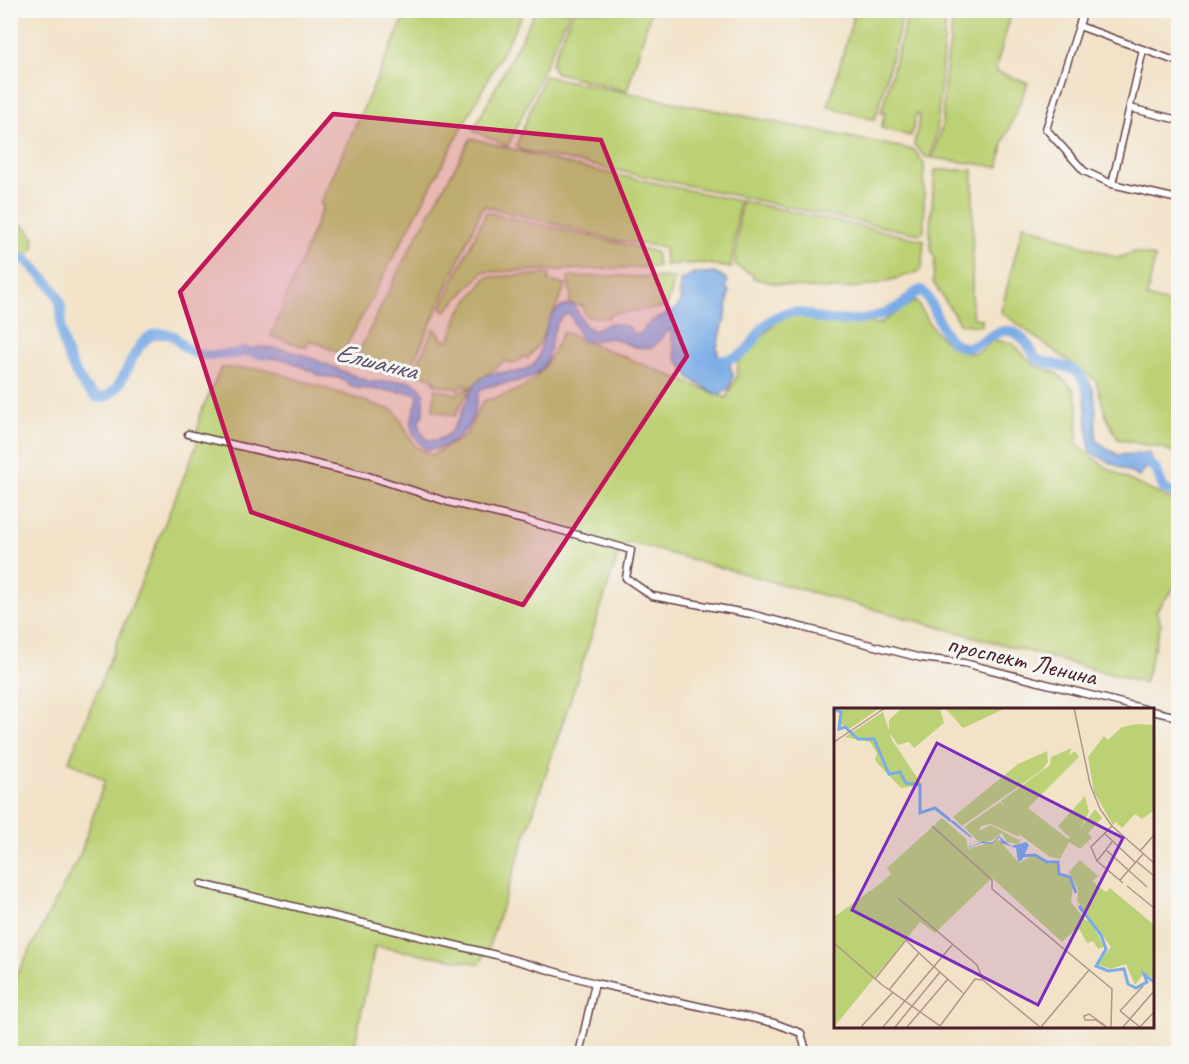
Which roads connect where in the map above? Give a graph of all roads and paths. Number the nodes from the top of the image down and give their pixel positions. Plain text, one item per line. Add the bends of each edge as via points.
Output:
1 (1084, 10) edge
2 (1079, 26) junction
3 (1143, 50) junction
4 (1179, 62) edge
5 (1130, 108) junction
6 (1179, 120) edge
7 (1112, 184) junction
8 (1179, 199) edge
9 (188, 434) dead end
10 (1142, 708) edge
11 (1153, 711) edge
12 (1179, 717) edge
13 (201, 884) dead end
14 (595, 983) junction
15 (579, 1053) edge
16 (807, 1053) edge

1 - 2 street
2 - 3 street
2 - 7 street via 1046,129 1084,171
3 - 4 street
3 - 5 street
5 - 6 street
5 - 7 street
7 - 8 street
9 - 10 street, проспект Ленина via 368,476 448,502 631,550 626,578 652,596 750,614
11 - 12 street, проспект Ленина
13 - 14 street via 496,955
14 - 15 street
14 - 16 street via 774,1023 801,1033

